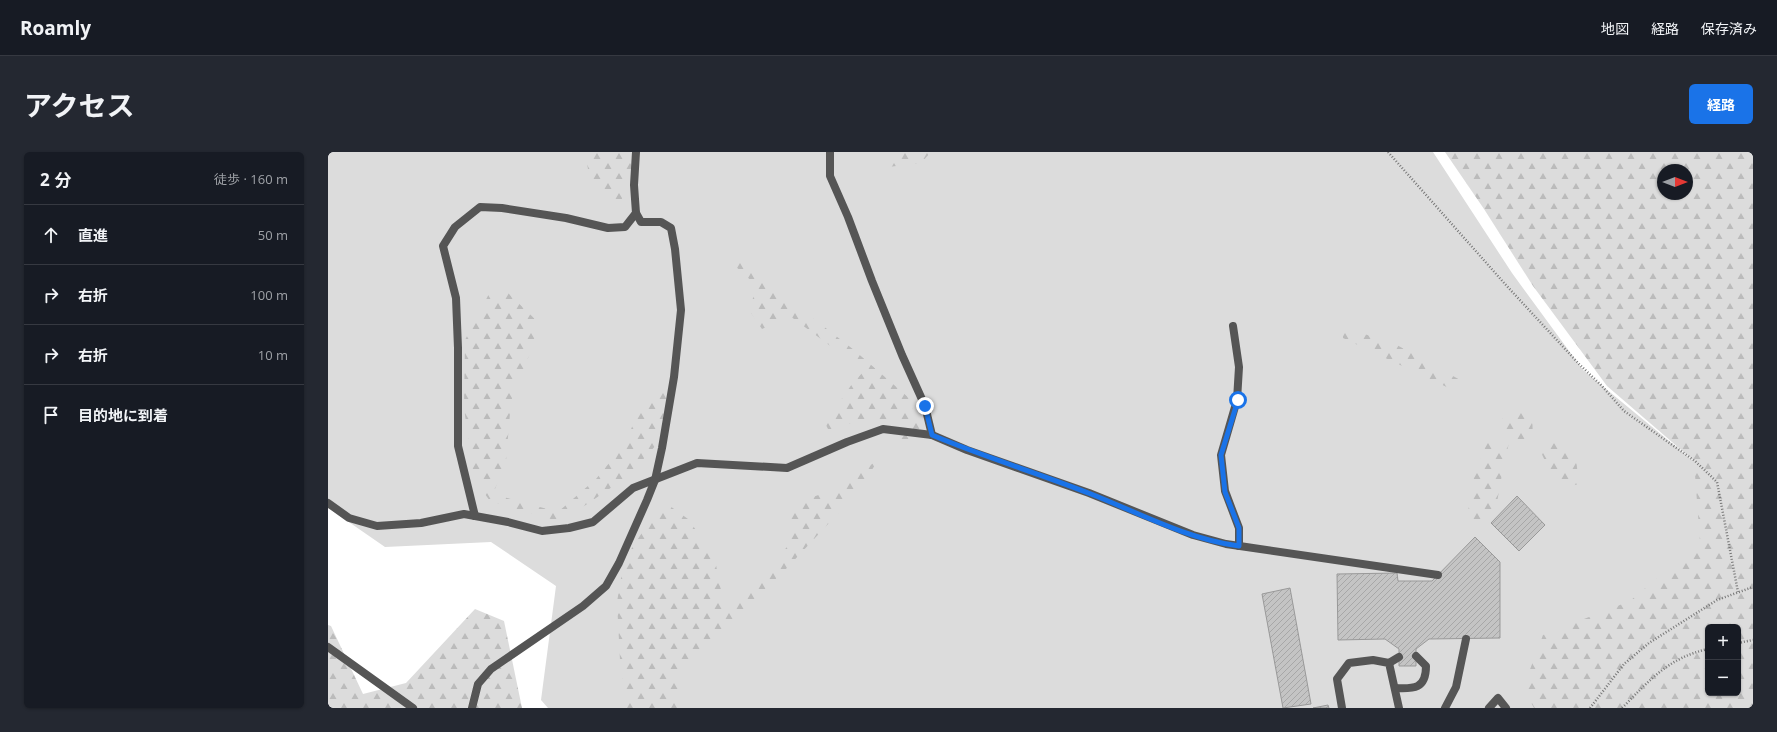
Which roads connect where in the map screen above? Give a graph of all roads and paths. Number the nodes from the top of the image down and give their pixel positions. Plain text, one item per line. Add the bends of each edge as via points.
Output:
1 (636, 152) edge
2 (830, 152) edge
3 (1388, 152) edge
4 (636, 213) junction
5 (1233, 326) dead end
6 (932, 435) junction
7 (655, 480) junction
8 (328, 503) edge
9 (475, 516) junction
10 (1239, 546) junction
11 (1438, 575) dead end
12 (1753, 587) edge
13 (1738, 592) junction
14 (1466, 638) dead end
15 (1753, 640) edge
16 (1741, 642) edge
17 (328, 647) edge
18 (1705, 650) edge
19 (1399, 656) dead end
20 (1416, 656) dead end
21 (1389, 664) junction
22 (1395, 688) junction
23 (413, 708) edge
24 (472, 708) edge
25 (1342, 708) edge
26 (1399, 708) edge
27 (1445, 708) edge
28 (1489, 708) edge
29 (1506, 708) edge
30 (1590, 708) edge
31 (1622, 708) edge

1 - 4 lane
2 - 6 lane via 830,176 925,406
3 - 13 path via 1505,284 1624,411 1696,461 1717,482
4 - 7 lane via 642,222 661,222 671,228 681,310 674,377
4 - 9 lane via 625,227 608,228 552,216 480,207 455,227 443,246 456,298 458,446
5 - 10 lane via 1239,367 1238,400 1221,455 1225,492 1239,528
6 - 7 lane via 883,429 788,468 697,463
6 - 10 lane via 1089,493 1193,535
7 - 9 lane via 633,488 593,522 569,528 542,531
7 - 24 lane via 619,563 606,586 583,606 491,669 478,684
8 - 9 lane via 349,518 377,526 421,523 464,514
10 - 11 lane
12 - 13 path
13 - 30 path via 1717,600 1648,643 1624,664
14 - 27 lane via 1456,687
15 - 16 path
17 - 23 lane
18 - 31 path via 1690,653 1657,672
19 - 21 lane
20 - 22 lane via 1426,666 1426,675 1421,684 1412,689
21 - 22 lane
21 - 25 lane via 1373,660 1348,664 1337,679
22 - 26 lane
28 - 29 lane via 1498,698

